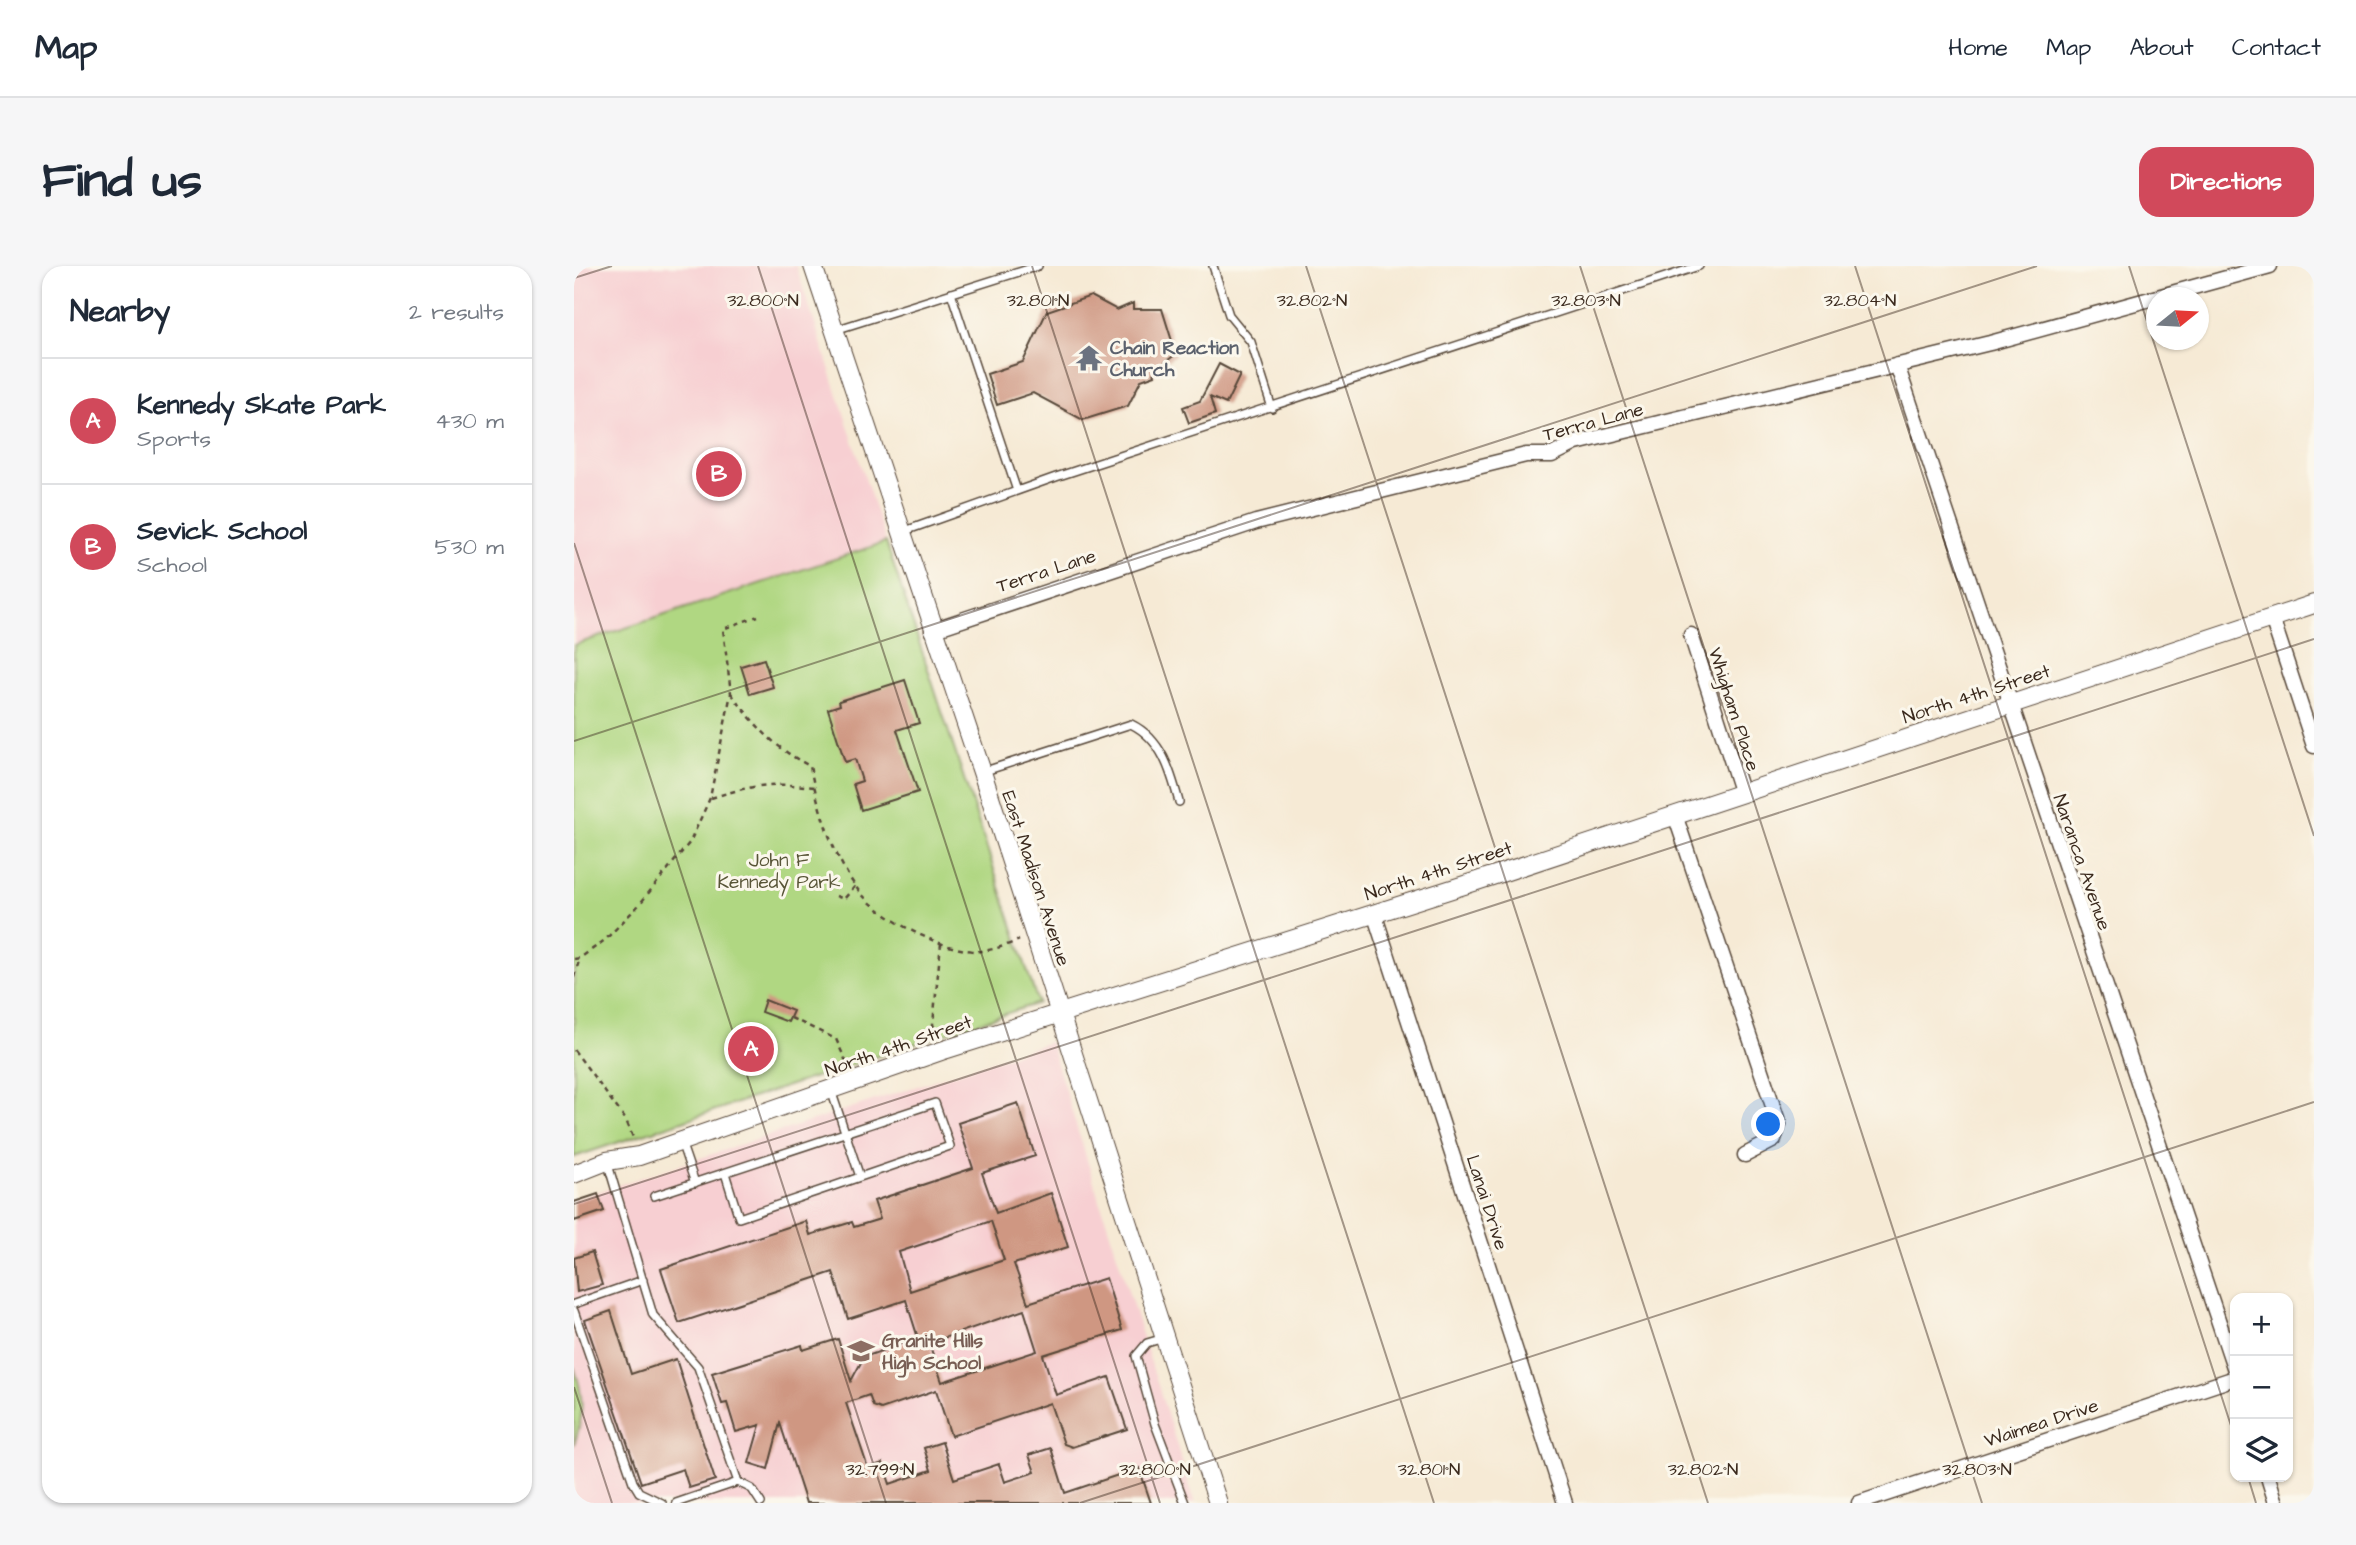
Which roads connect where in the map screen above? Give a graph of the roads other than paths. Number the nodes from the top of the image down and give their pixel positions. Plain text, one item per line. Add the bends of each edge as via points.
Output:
1 (813, 266) edge
2 (1038, 266) edge
3 (1213, 266) edge
4 (1699, 266) edge
5 (2270, 266) edge
6 (951, 293) junction
7 (834, 330) junction
8 (1897, 365) junction
9 (1272, 408) junction
10 (1017, 491) junction
11 (901, 532) junction
12 (2314, 604) edge
13 (2272, 618) junction
14 (932, 630) junction
15 (1691, 635) dead end
16 (2009, 704) junction
17 (2314, 746) edge
18 (982, 772) junction
19 (1742, 794) junction
20 (1179, 802) dead end
21 (1675, 815) junction
22 (1374, 913) junction
23 (1059, 1014) junction
24 (831, 1089) junction
25 (846, 1133) junction
26 (681, 1141) junction
27 (1745, 1155) dead end
28 (607, 1161) junction
29 (725, 1173) junction
30 (574, 1174) edge
31 (860, 1177) junction
32 (695, 1183) junction
33 (654, 1196) dead end
34 (643, 1280) junction
35 (574, 1304) edge
36 (574, 1311) edge
37 (1164, 1338) junction
38 (2230, 1356) edge
39 (2230, 1380) edge
40 (738, 1482) junction
41 (2270, 1482) edge
42 (662, 1503) edge
43 (676, 1503) edge
44 (761, 1503) edge
45 (1185, 1503) edge
46 (1218, 1503) edge
47 (1565, 1503) edge
48 (1859, 1503) edge
49 (2276, 1503) edge

1 - 7 street, East Madison Avenue
2 - 6 lane
3 - 9 lane via 1229,315 1251,342
4 - 9 lane
5 - 8 street, Terra Lane
6 - 7 lane
6 - 10 lane
7 - 11 street, East Madison Avenue
8 - 14 street, Terra Lane via 1576,443 1552,455 1526,455 1256,522
8 - 16 street, Naranca Avenue
9 - 10 lane
10 - 11 lane
11 - 14 street, East Madison Avenue
12 - 13 street, North 4th Street
13 - 16 street, North 4th Street
13 - 17 street
14 - 18 street, East Madison Avenue
15 - 19 street, Whigham Place
16 - 19 street, North 4th Street
16 - 38 street, Naranca Avenue
18 - 20 lane via 1131,724 1144,730 1170,765
18 - 23 street, East Madison Avenue
19 - 21 street, North 4th Street
21 - 22 street, North 4th Street
21 - 27 street via 1779,1124 1774,1140
22 - 23 street, North 4th Street
22 - 47 street, Lanai Drive
23 - 24 street, North 4th Street
23 - 37 street, East Madison Avenue
24 - 25 lane
24 - 26 street, North 4th Street
25 - 29 lane
25 - 31 lane
25 - 31 lane via 935,1103 950,1146
26 - 28 street, North 4th Street via 639,1156
26 - 32 lane
28 - 30 street, North 4th Street
28 - 34 lane
29 - 31 lane via 739,1218
29 - 32 lane
32 - 33 lane
34 - 35 lane
34 - 40 lane via 653,1315 698,1367
36 - 42 lane via 633,1482 639,1492
37 - 45 lane via 1147,1343 1136,1356
37 - 46 street, East Madison Avenue
39 - 48 street, Waimea Drive
40 - 43 lane
40 - 44 lane via 752,1489
41 - 49 street

